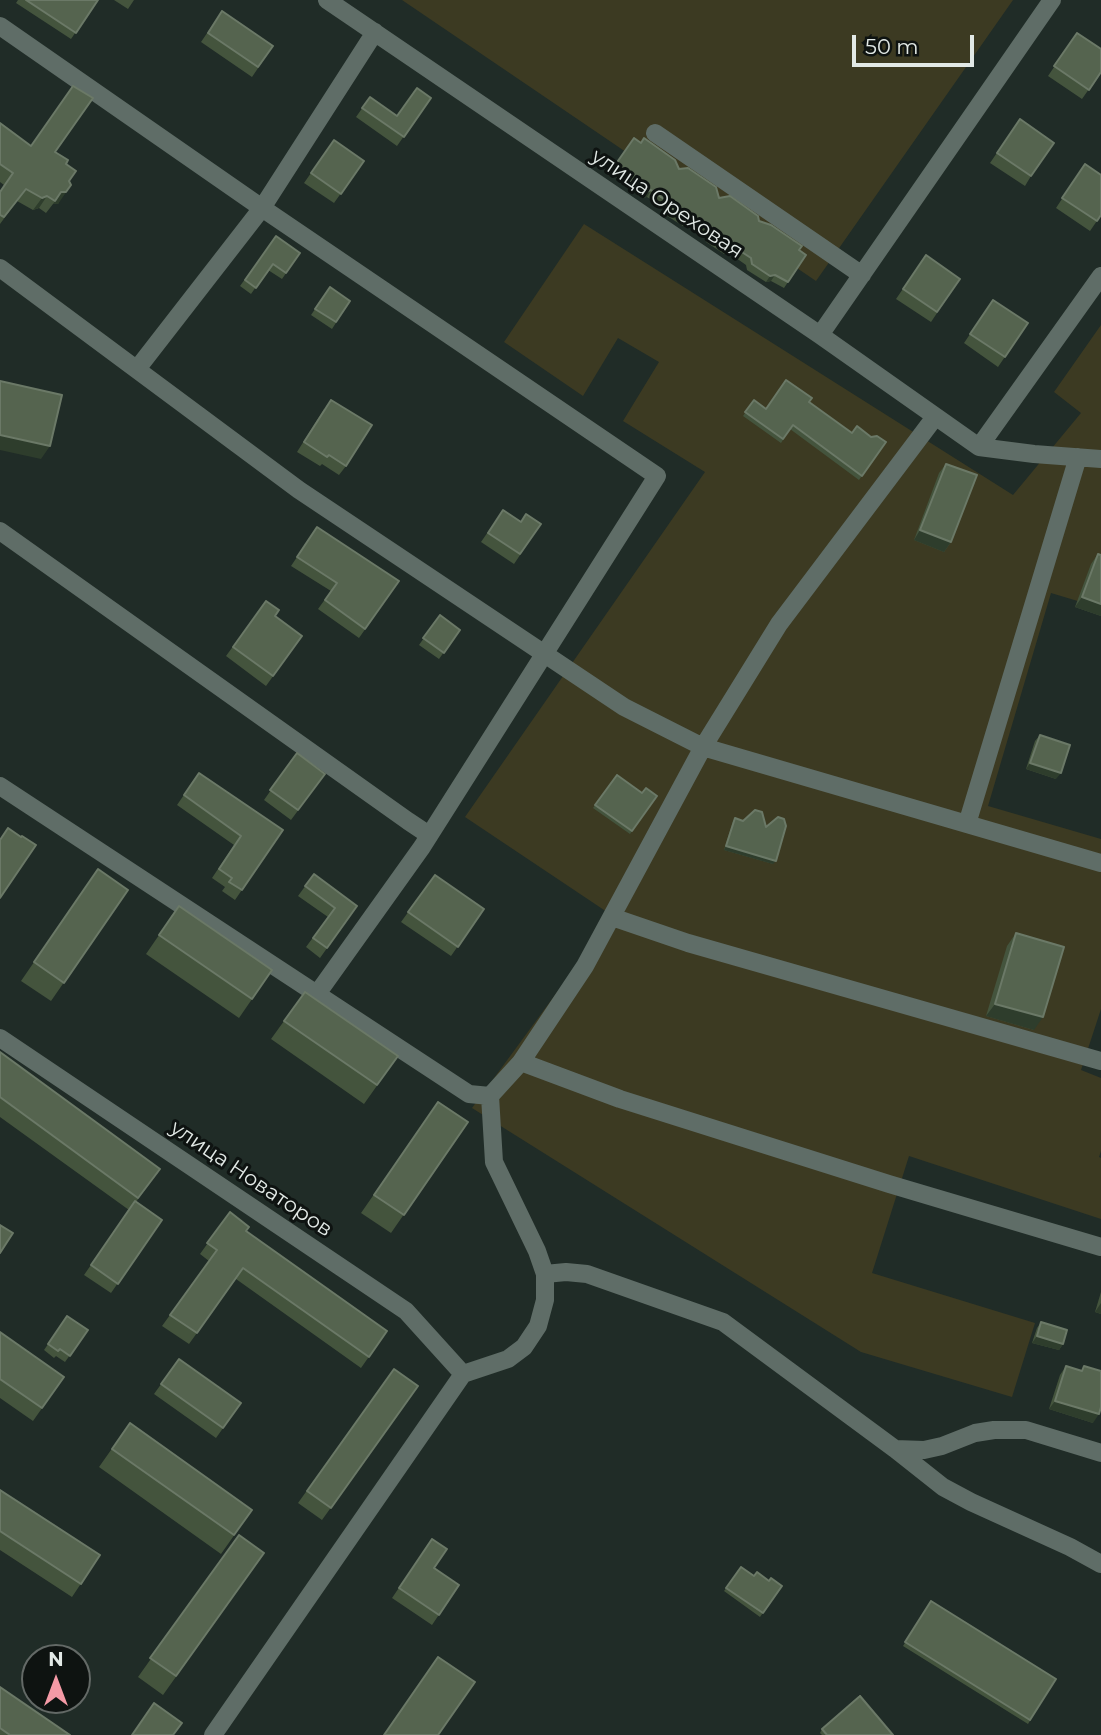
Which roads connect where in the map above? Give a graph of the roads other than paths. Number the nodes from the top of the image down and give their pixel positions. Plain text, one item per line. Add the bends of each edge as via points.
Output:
1 (327, 0) edge
2 (1052, 0) edge
3 (0, 26) edge
4 (375, 32) junction
5 (655, 132) dead end
6 (262, 208) junction
7 (0, 268) edge
8 (862, 275) junction
9 (1101, 276) edge
10 (820, 335) junction
11 (136, 369) junction
12 (935, 417) junction
13 (979, 447) junction
14 (1078, 457) junction
15 (1101, 459) edge
16 (0, 531) edge
17 (544, 654) junction
18 (703, 747) junction
19 (0, 786) edge
20 (967, 824) junction
21 (429, 835) junction
22 (1101, 863) edge
23 (612, 917) junction
24 (317, 994) junction
25 (0, 1038) edge
26 (1101, 1061) edge
27 (521, 1062) junction
28 (490, 1097) junction
29 (1101, 1247) edge
30 (545, 1274) junction
31 (463, 1374) junction
32 (895, 1449) junction
33 (1101, 1453) edge
34 (1101, 1564) edge
35 (214, 1735) edge

1 - 4 street, улица Ореховая
2 - 8 street
3 - 6 street
4 - 6 street
4 - 10 street, улица Ореховая
5 - 8 street
6 - 11 street
6 - 17 street via 657,476
7 - 11 street
8 - 10 street
9 - 13 street
10 - 12 street, улица Ореховая
11 - 17 street via 299,490
12 - 13 street, улица Ореховая
12 - 18 street via 779,624
13 - 14 street
14 - 15 street
14 - 20 street
16 - 21 street
17 - 18 street via 624,707
17 - 21 street
18 - 20 street
18 - 23 street
19 - 24 street
20 - 22 street
21 - 24 street
23 - 26 street
23 - 27 street
24 - 28 street via 469,1094
25 - 31 street, улица Новаторов via 406,1311
27 - 28 street
27 - 29 street via 620,1099
28 - 30 street via 494,1162
30 - 31 street via 538,1326 524,1347 508,1359
30 - 32 street via 587,1274 723,1322
31 - 35 street
32 - 33 street via 924,1450 975,1433 1026,1430
32 - 34 street via 943,1487

